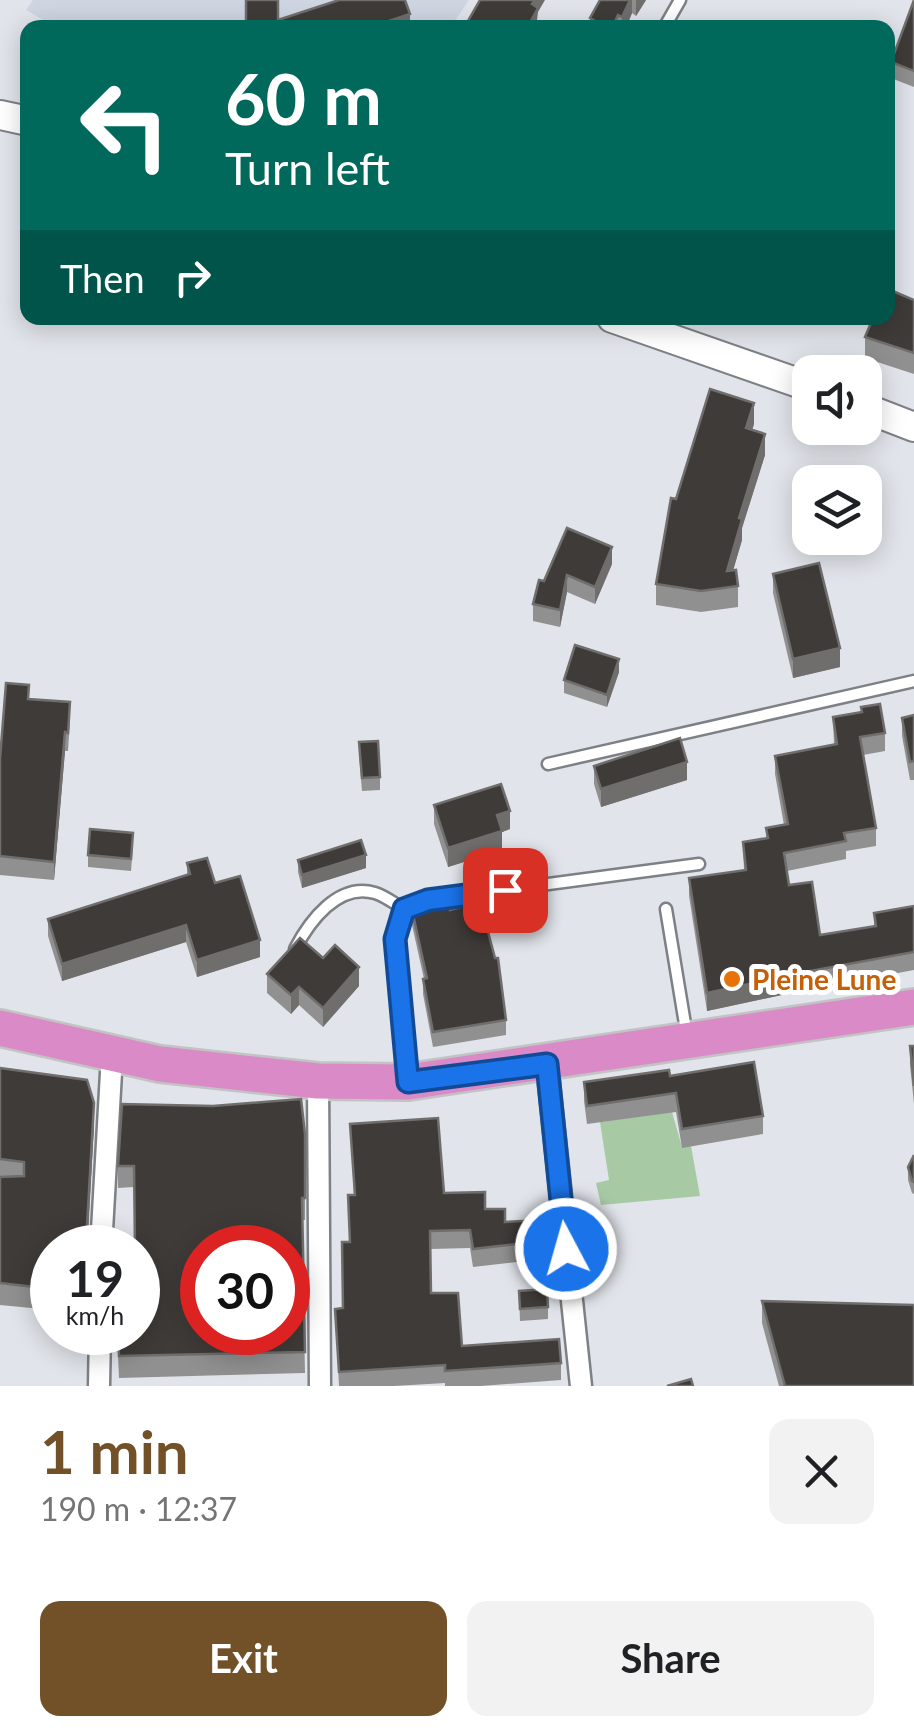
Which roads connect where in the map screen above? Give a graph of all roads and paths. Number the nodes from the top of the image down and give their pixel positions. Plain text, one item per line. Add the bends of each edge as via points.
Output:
1 (632, 325) edge
2 (792, 381) edge
3 (882, 415) edge
4 (914, 427) edge
5 (914, 681) edge
6 (548, 764) dead end
7 (698, 864) dead end
8 (404, 909) junction
9 (666, 909) dead end
10 (295, 950) edge
11 (914, 1007) edge
12 (0, 1028) edge
13 (688, 1042) junction
14 (112, 1055) junction
15 (547, 1064) junction
16 (318, 1081) junction
17 (408, 1082) junction
18 (102, 1225) edge
19 (100, 1355) edge
20 (99, 1386) edge
21 (320, 1386) edge
22 (582, 1386) edge

1 - 2 street
3 - 4 street
5 - 6 lane
7 - 8 lane via 428,900
8 - 10 lane via 374,892 356,892 309,922
8 - 17 lane via 395,939
9 - 13 lane
11 - 13 highway
12 - 14 highway
13 - 15 highway
14 - 16 highway
14 - 18 street
15 - 17 highway
15 - 22 street
16 - 17 highway
16 - 21 street
19 - 20 street

